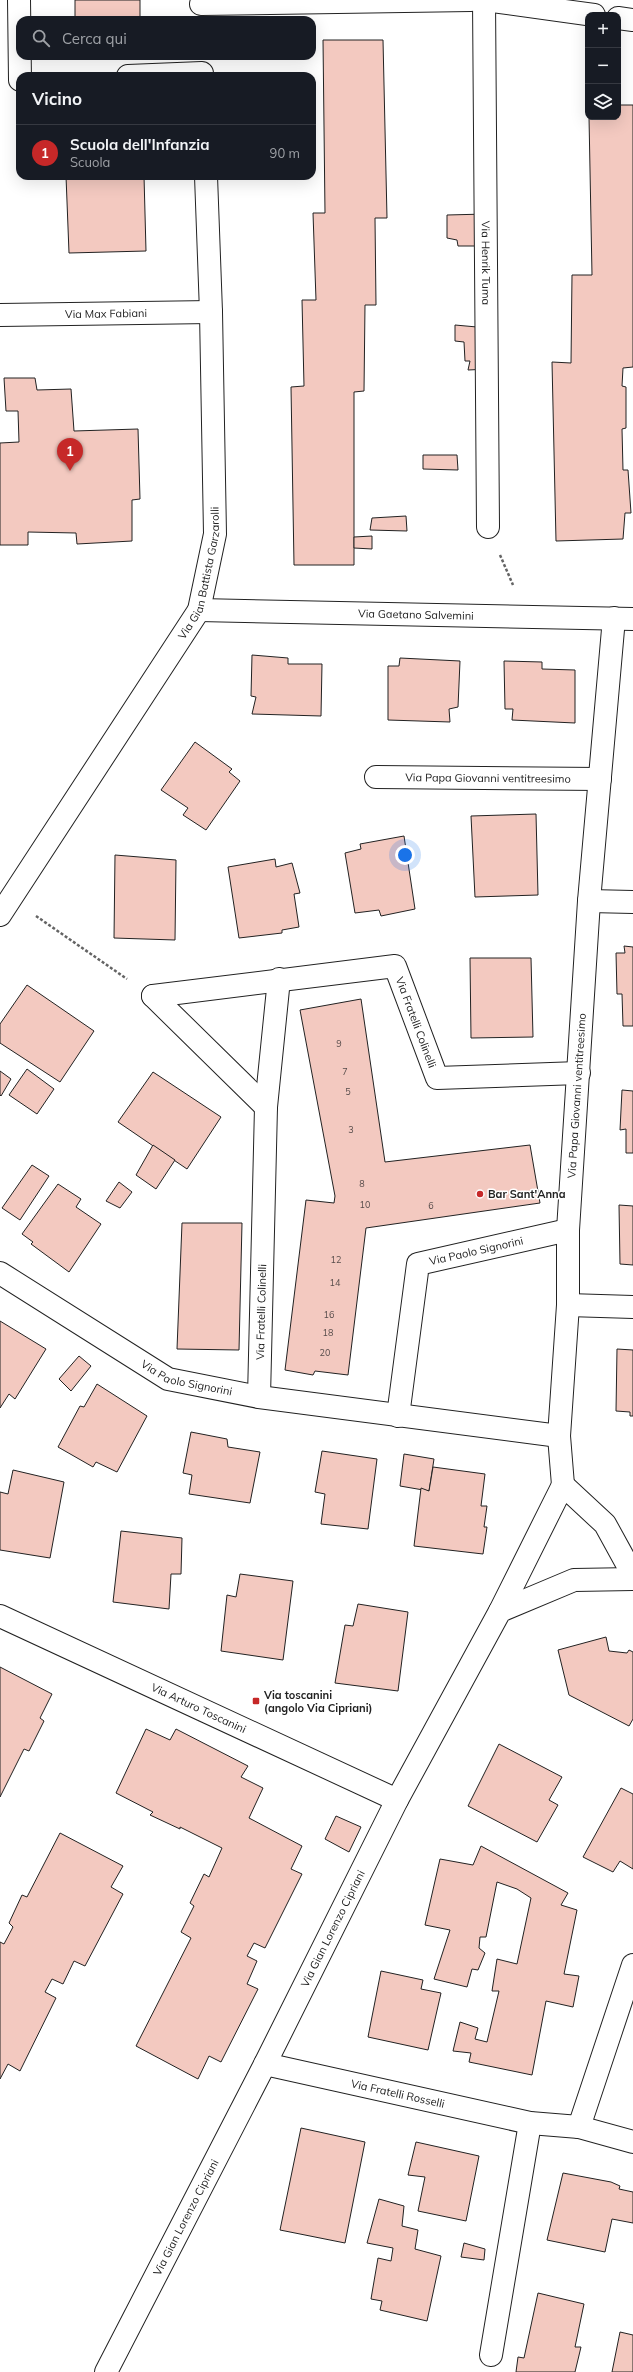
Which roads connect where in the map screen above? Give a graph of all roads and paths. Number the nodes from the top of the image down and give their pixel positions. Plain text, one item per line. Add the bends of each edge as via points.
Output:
1 (19, 0) edge
2 (472, 0) edge
3 (485, 0) edge
4 (201, 8) edge
5 (585, 14) edge
6 (19, 16) edge
7 (621, 18) edge
8 (633, 20) edge
9 (20, 60) edge
10 (202, 68) edge
11 (20, 72) edge
12 (165, 72) edge
13 (206, 180) edge
14 (211, 312) junction
15 (0, 315) edge
16 (488, 527) joint
17 (199, 610) junction
18 (526, 617) junction
19 (623, 618) edge
20 (376, 777) dead end
21 (600, 779) junction
22 (590, 901) junction
23 (633, 902) edge
24 (5, 907) edge
25 (279, 979) junction
26 (153, 996) junction
27 (579, 1073) junction
28 (266, 1107) junction
29 (568, 1230) junction
30 (0, 1274) edge
31 (568, 1305) junction
32 (633, 1307) edge
33 (259, 1397) junction
34 (398, 1416) junction
35 (559, 1436) junction
36 (562, 1485) junction
37 (633, 1575) edge
38 (633, 1579) edge
39 (500, 1611) junction
40 (0, 1616) edge
41 (397, 1800) junction
42 (633, 1965) edge
43 (265, 2064) junction
44 (530, 2122) junction
45 (580, 2127) junction
46 (633, 2142) edge
47 (491, 2355) dead end
48 (106, 2372) edge

1 - 6 street
2 - 4 street
3 - 5 street, Via Henrik Tuma
3 - 16 street, Via Henrik Tuma
7 - 8 street
9 - 11 street
10 - 12 street
13 - 14 street, Via Gian Battista Garzarolli
14 - 15 street, Via Max Fabiani
14 - 17 street, Via Gian Battista Garzarolli via 215,534
16 - 18 path
17 - 18 street, Via Gaetano Salvemini
17 - 24 street, Via Gian Battista Garzarolli
18 - 19 street, Via Gaetano Salvemini
19 - 21 street, Via Papa Giovanni ventitreesimo
20 - 21 street, Via Papa Giovanni ventitreesimo
21 - 22 street, Via Papa Giovanni ventitreesimo
22 - 23 street
22 - 27 street, Via Papa Giovanni ventitreesimo
24 - 26 path
25 - 26 street, Via Fratelli Colinelli
25 - 27 street, Via Fratelli Colinelli via 395,966 437,1078
25 - 28 street, Via Fratelli Colinelli
26 - 28 street
27 - 29 street, Via Papa Giovanni ventitreesimo
28 - 33 street, Via Fratelli Colinelli
29 - 31 street, Via Papa Giovanni ventitreesimo
29 - 34 street, Via Paolo Signorini via 418,1264
30 - 33 street, Via Paolo Signorini via 168,1380
31 - 32 street
31 - 35 street, Via Papa Giovanni ventitreesimo
33 - 34 street, Via Paolo Signorini
34 - 35 street, Via Paolo Signorini
35 - 36 street, Via Papa Giovanni ventitreesimo
36 - 37 street via 605,1524
36 - 39 street, Via Papa Giovanni ventitreesimo
38 - 39 street via 574,1580
39 - 41 street, Via Gian Lorenzo Cipriani
40 - 41 street, Via Arturo Toscanini
41 - 43 street, Via Gian Lorenzo Cipriani
42 - 45 street
43 - 44 street, Via Fratelli Rosselli
43 - 48 street, Via Gian Lorenzo Cipriani
44 - 45 street, Via Fratelli Rosselli
44 - 47 street
45 - 46 street, Via Fratelli Rosselli

